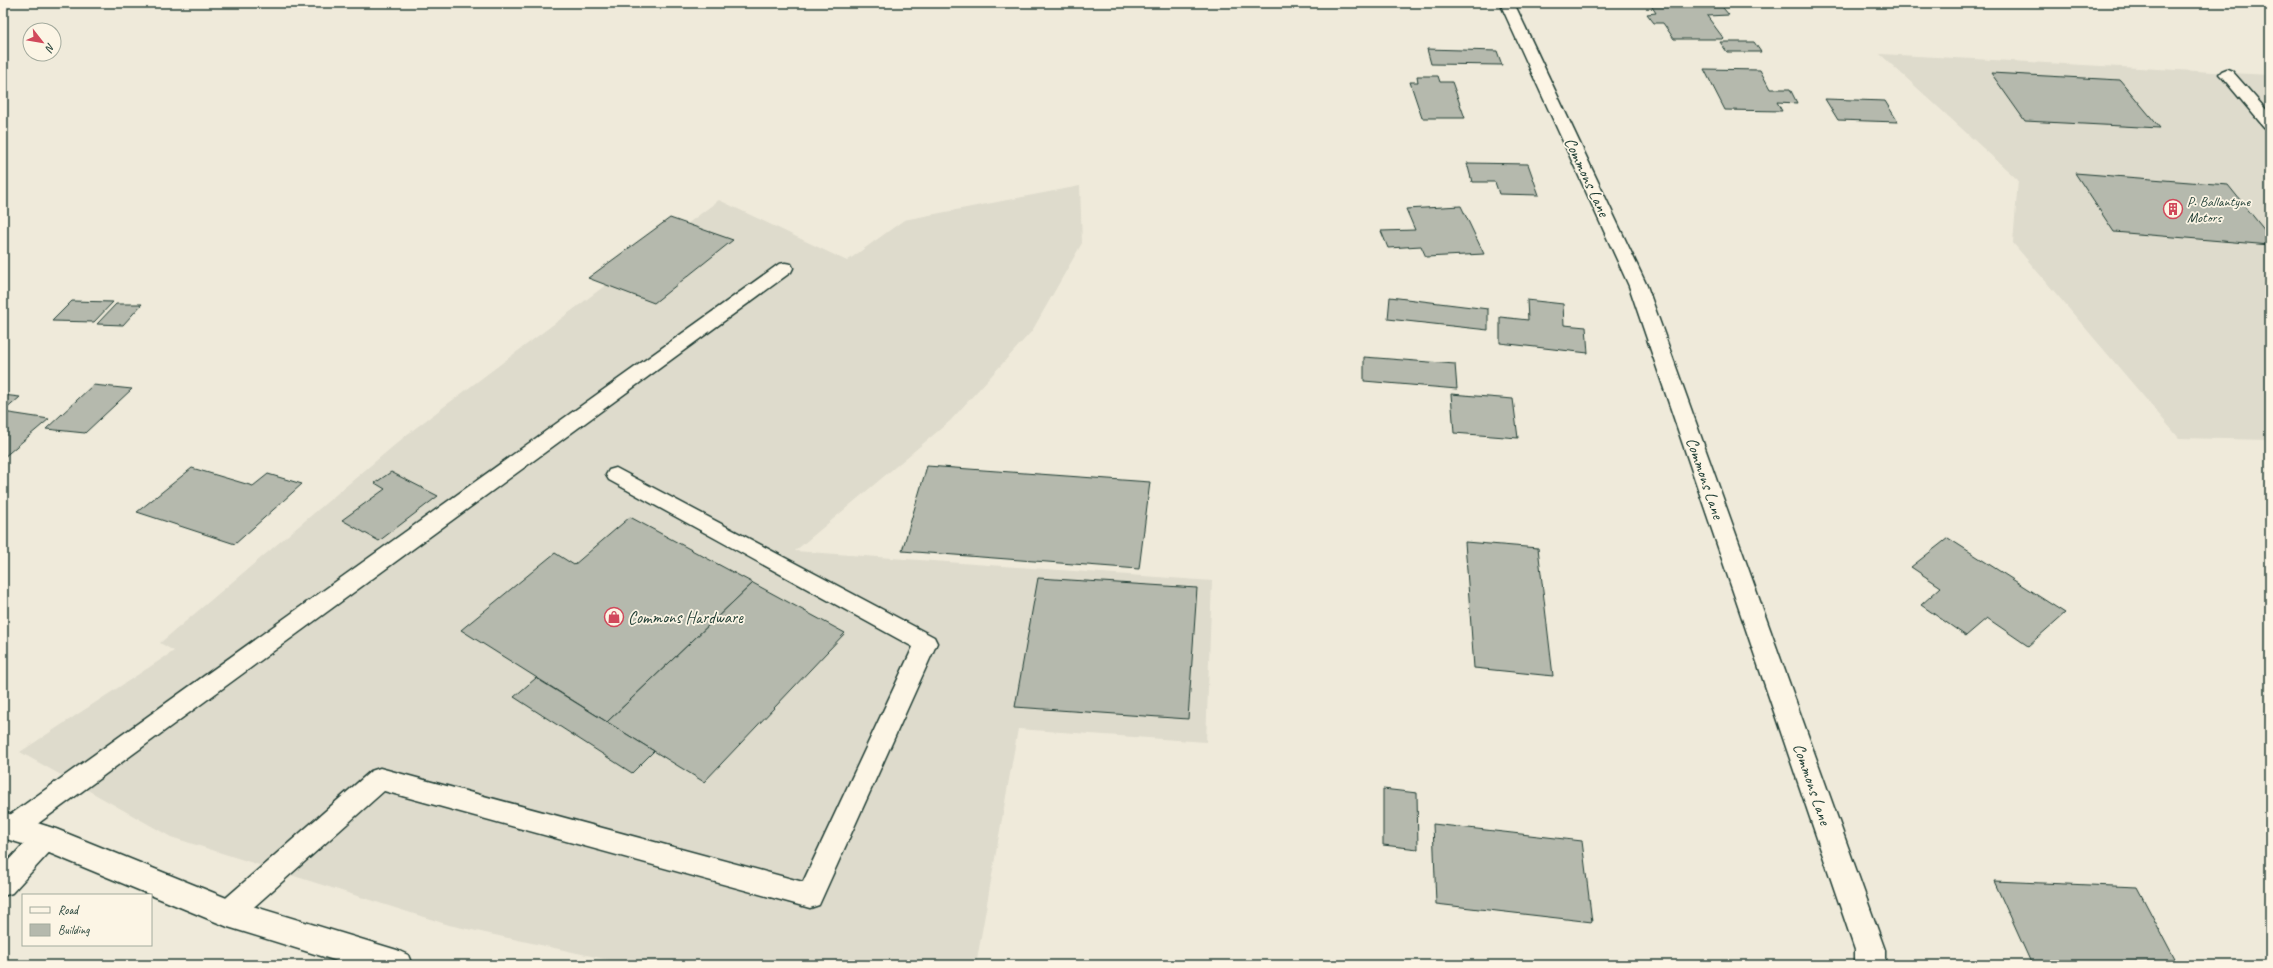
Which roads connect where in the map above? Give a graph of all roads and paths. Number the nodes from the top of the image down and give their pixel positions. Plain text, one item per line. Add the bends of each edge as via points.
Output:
1 (1507, 3) edge
2 (2227, 74) dead end
3 (2270, 124) edge
4 (785, 268) dead end
5 (616, 475) dead end
6 (7, 826) edge
7 (46, 838) junction
8 (3, 884) edge
9 (228, 913) junction
10 (396, 965) edge
11 (1870, 965) edge

1 - 11 street, Commons Lane via 1638,286 1870,950
2 - 3 street
4 - 6 lane
5 - 9 lane via 926,643 810,896 380,779
6 - 7 street
7 - 8 lane
7 - 9 street
9 - 10 street

